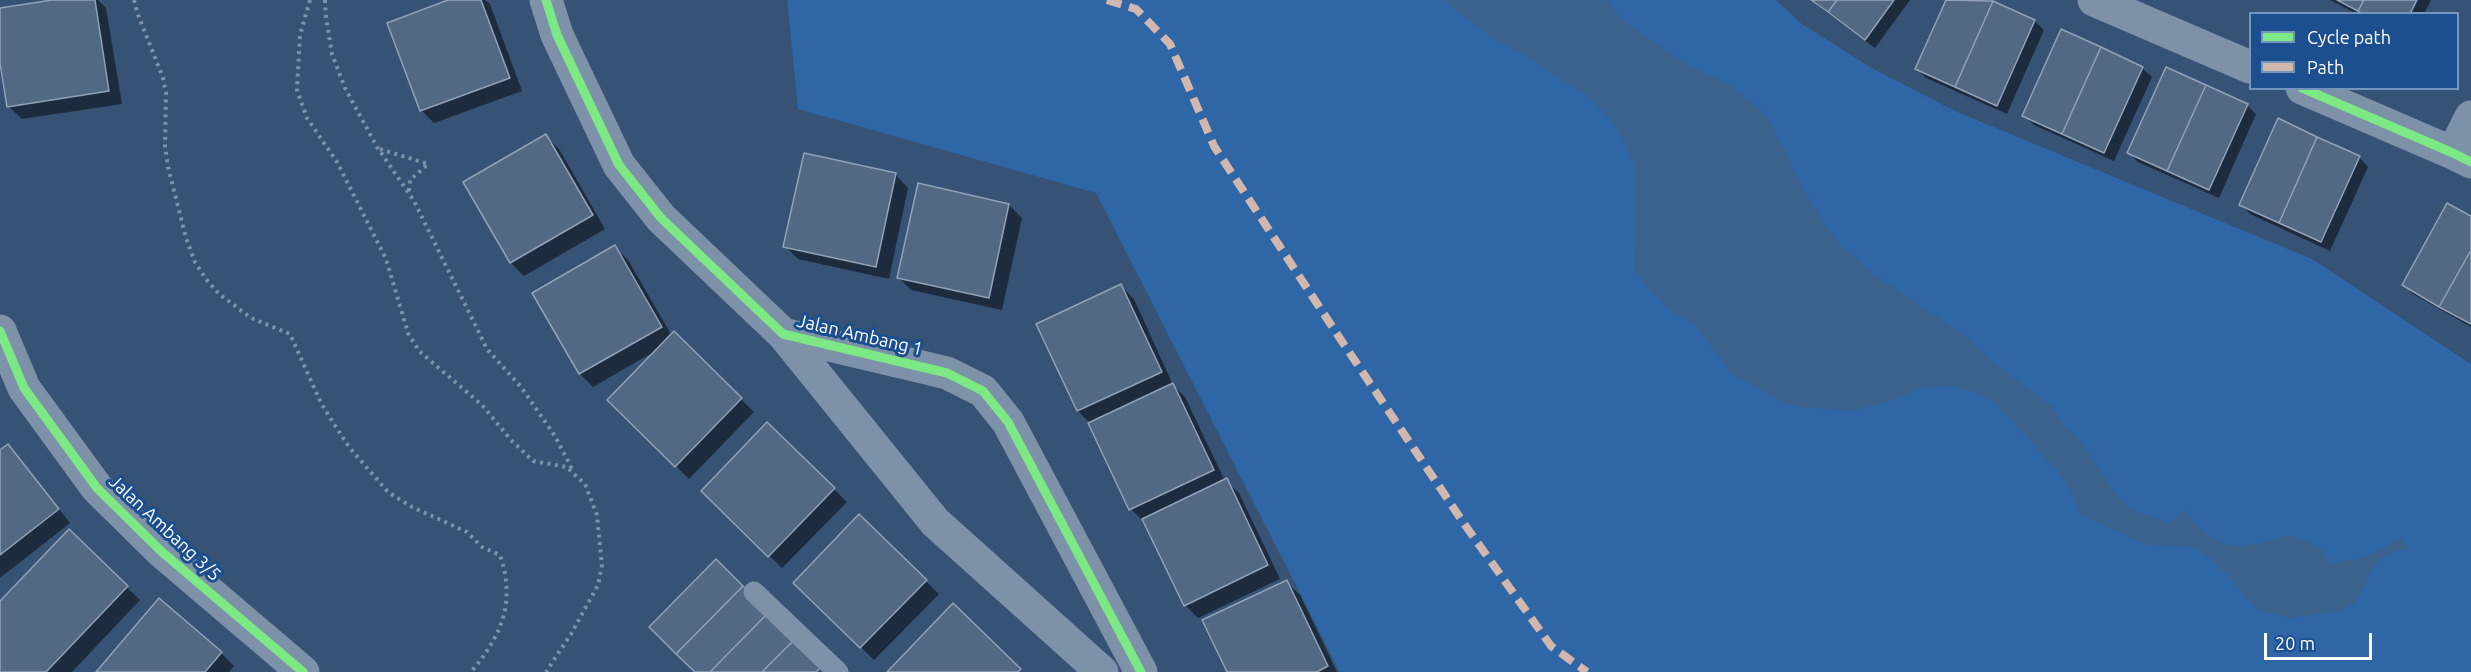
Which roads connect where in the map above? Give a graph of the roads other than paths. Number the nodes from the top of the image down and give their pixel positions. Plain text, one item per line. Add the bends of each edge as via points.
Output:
1 (546, 0) edge
2 (2094, 0) edge
3 (2249, 67) edge
4 (2307, 90) edge
5 (2471, 117) edge
6 (2462, 158) edge
7 (0, 331) edge
8 (783, 334) junction
9 (12, 394) edge
10 (754, 592) dead end
11 (303, 672) edge
12 (838, 672) edge
13 (1102, 672) edge
14 (1141, 672) edge

1 - 8 street, Jalan Ambang 1 via 557,35 619,165 662,218
2 - 3 street
4 - 6 street
5 - 6 street
7 - 9 street, Jalan Ambang 3/5
8 - 13 street, Jalan Ambang 1 via 935,522
8 - 14 street, Jalan Ambang 1 via 947,373 983,391 1008,422
9 - 11 street, Jalan Ambang 3/5 via 97,488 162,552
10 - 12 lane

